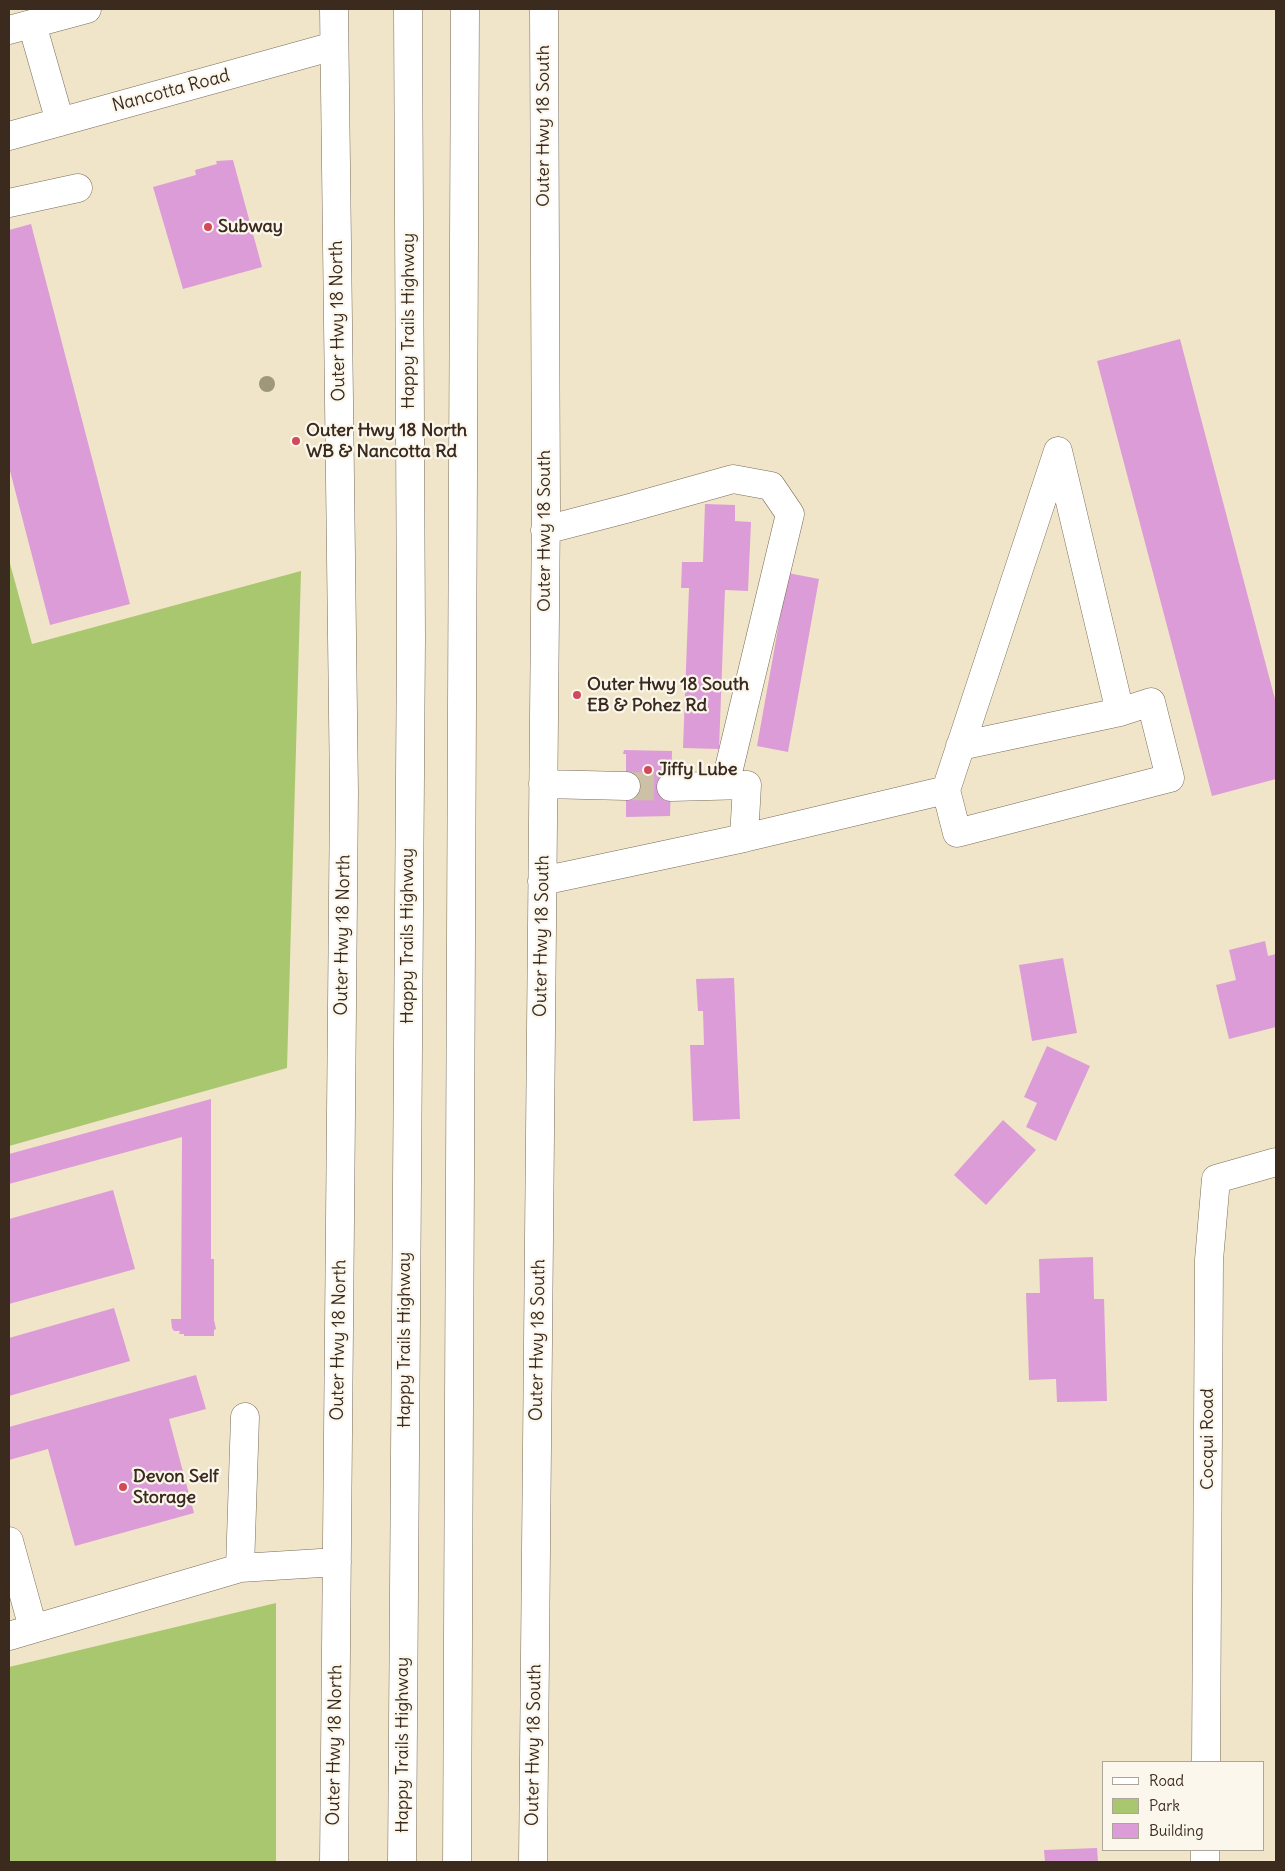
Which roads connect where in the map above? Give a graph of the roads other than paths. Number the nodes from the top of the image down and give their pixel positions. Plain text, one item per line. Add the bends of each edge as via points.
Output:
1 (87, 9) edge
2 (334, 9) edge
3 (408, 9) edge
4 (466, 9) edge
5 (544, 9) edge
6 (20, 27) edge
7 (334, 46) junction
8 (60, 122) junction
9 (9, 136) edge
10 (78, 188) dead end
11 (9, 203) edge
12 (545, 530) junction
13 (1120, 712) junction
14 (960, 746) junction
15 (543, 784) junction
16 (725, 785) junction
17 (626, 786) tunnel mouth
18 (671, 787) tunnel mouth
19 (946, 790) junction
20 (744, 838) junction
21 (542, 881) junction
22 (1276, 1162) edge
23 (245, 1417) dead end
24 (9, 1541) edge
25 (337, 1562) junction
26 (240, 1568) junction
27 (21, 1632) edge
28 (1206, 1761) edge
29 (334, 1862) edge
30 (402, 1862) edge
31 (457, 1862) edge
32 (533, 1862) edge

1 - 6 street
2 - 7 street, Outer Hwy 18 North
3 - 30 street, Happy Trails Highway via 411,649
4 - 31 street
5 - 12 street, Outer Hwy 18 South
6 - 8 street
7 - 8 street, Nancotta Road
7 - 25 street, Outer Hwy 18 North via 344,792
8 - 9 street, Nancotta Road
10 - 11 street
12 - 15 street, Outer Hwy 18 South
12 - 16 street via 733,479 771,486 790,514
13 - 14 street
13 - 14 street via 1058,451
13 - 19 street via 1151,702 1170,778 957,832
14 - 19 street
15 - 17 street
15 - 21 street, Outer Hwy 18 South
16 - 18 street
16 - 20 street via 747,785
19 - 20 street
20 - 21 street
21 - 32 street, Outer Hwy 18 South
22 - 28 street, Cocqui Road via 1216,1179 1209,1260
23 - 26 street
24 - 27 street
25 - 26 street
25 - 29 street, Outer Hwy 18 North
26 - 27 street

